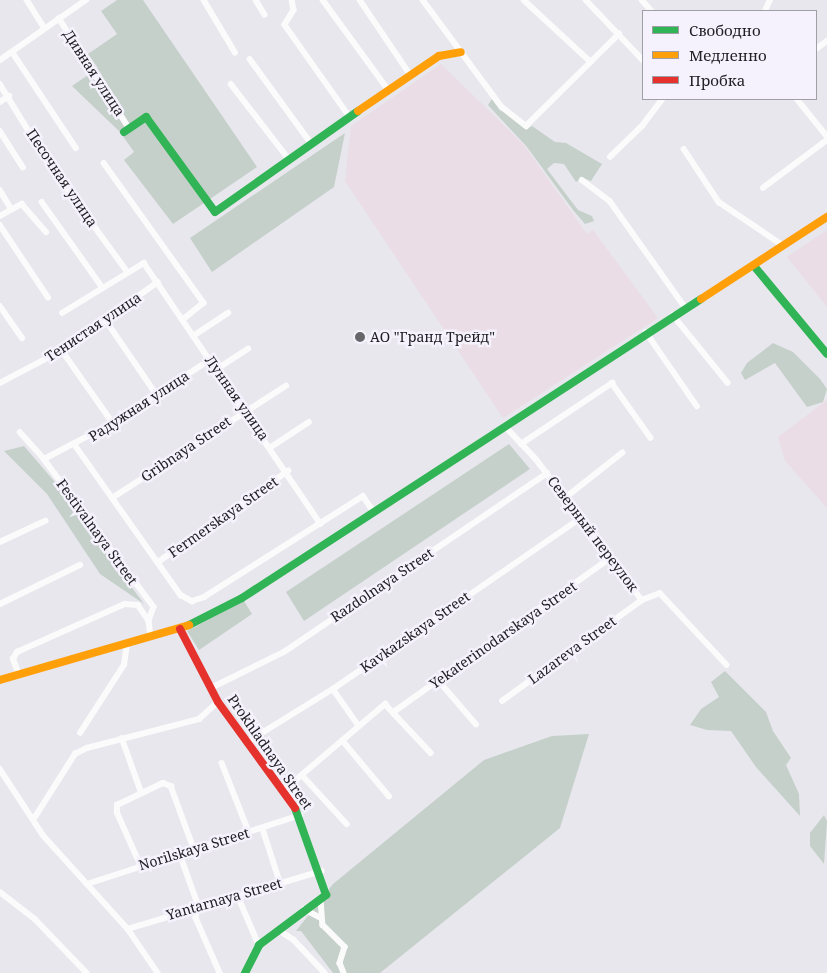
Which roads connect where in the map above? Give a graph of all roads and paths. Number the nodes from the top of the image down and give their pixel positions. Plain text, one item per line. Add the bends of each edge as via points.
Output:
1 (26, 0) edge
2 (86, 0) edge
3 (204, 0) edge
4 (256, 0) edge
5 (292, 0) edge
6 (323, 0) edge
7 (360, 0) edge
8 (423, 0) edge
9 (524, 0) edge
10 (586, 0) edge
11 (642, 0) edge
12 (651, 10) edge
13 (265, 15) dead end
14 (59, 18) junction
15 (44, 27) junction
16 (620, 34) junction
17 (235, 52) dead end
18 (460, 52) junction
19 (13, 53) junction
20 (1, 57) edge
21 (250, 59) dead end
22 (642, 59) edge
23 (591, 62) junction
24 (410, 74) junction
25 (0, 84) edge
26 (231, 84) dead end
27 (388, 89) junction
28 (9, 96) junction
29 (661, 100) edge
30 (798, 100) edge
31 (0, 102) edge
32 (350, 117) junction
33 (127, 130) joint
34 (0, 131) edge
35 (827, 136) edge
36 (827, 140) edge
37 (311, 143) junction
38 (76, 148) dead end
39 (684, 149) dead end
40 (610, 157) dead end
41 (289, 159) junction
42 (104, 162) dead end
43 (23, 167) dead end
44 (582, 180) dead end
45 (763, 188) dead end
46 (0, 190) edge
47 (42, 202) dead end
48 (11, 208) junction
49 (0, 216) edge
50 (827, 217) edge
51 (0, 225) edge
52 (46, 232) dead end
53 (784, 246) junction
54 (754, 266) junction
55 (128, 271) junction
56 (158, 282) junction
57 (103, 288) junction
58 (48, 297) dead end
59 (0, 306) edge
60 (685, 307) junction
61 (62, 313) dead end
62 (228, 313) dead end
63 (672, 314) junction
64 (105, 319) junction
65 (183, 320) junction
66 (646, 332) junction
67 (193, 336) junction
68 (22, 338) dead end
69 (62, 349) junction
70 (248, 349) dead end
71 (827, 354) edge
72 (202, 365) dead end
73 (217, 369) junction
74 (0, 383) edge
75 (728, 383) dead end
76 (286, 386) dead end
77 (157, 395) junction
78 (697, 406) dead end
79 (244, 411) junction
80 (309, 422) dead end
81 (113, 423) junction
82 (505, 426) junction
83 (20, 432) dead end
84 (651, 438) dead end
85 (521, 444) junction
86 (75, 445) junction
87 (271, 447) junction
88 (622, 453) dead end
89 (44, 459) junction
90 (288, 471) junction
91 (547, 473) junction
92 (112, 498) junction
93 (565, 498) junction
94 (374, 512) junction
95 (579, 519) junction
96 (45, 521) dead end
97 (322, 524) junction
98 (0, 542) edge
99 (610, 558) junction
100 (158, 562) junction
101 (80, 565) dead end
102 (642, 600) junction
103 (0, 604) edge
104 (149, 621) junction
105 (180, 629) junction
106 (151, 637) junction
107 (127, 643) junction
108 (727, 664) dead end
109 (19, 675) junction
110 (0, 680) edge
111 (439, 681) junction
112 (211, 688) junction
113 (333, 689) junction
114 (502, 701) dead end
115 (218, 702) junction
116 (395, 711) junction
117 (476, 724) dead end
118 (359, 726) junction
119 (80, 733) dead end
120 (122, 738) junction
121 (249, 741) junction
122 (343, 741) junction
123 (431, 753) dead end
124 (222, 763) dead end
125 (0, 769) edge
126 (303, 776) junction
127 (284, 790) junction
128 (141, 792) junction
129 (389, 796) dead end
130 (300, 815) junction
131 (35, 818) junction
132 (347, 824) dead end
133 (263, 829) junction
134 (249, 832) junction
135 (194, 849) junction
136 (180, 854) junction
137 (140, 866) junction
138 (321, 871) junction
139 (280, 882) junction
140 (87, 884) junction
141 (0, 892) edge
142 (238, 896) junction
143 (323, 897) junction
144 (198, 907) junction
145 (303, 909) junction
146 (320, 917) junction
147 (128, 930) junction
148 (279, 930) junction
149 (259, 946) junction
150 (87, 973) edge
151 (158, 973) edge
152 (220, 973) edge
153 (245, 973) edge
154 (325, 973) edge
155 (344, 973) edge

1 - 15 street
2 - 14 street
3 - 17 street
4 - 13 street
5 - 32 street via 294,10 285,25
6 - 27 street
7 - 24 street
8 - 18 street
9 - 23 street
10 - 16 street
11 - 12 street
14 - 15 street
14 - 33 street, Дивная улица
15 - 19 street
16 - 22 street
16 - 23 street
18 - 23 street via 502,107 526,126
18 - 24 street via 439,56
19 - 20 street
19 - 38 street
21 - 37 street
24 - 27 street
25 - 28 street, Песочная улица
26 - 41 street
27 - 32 street
28 - 31 street
28 - 55 street, Песочная улица via 49,164
29 - 40 street
30 - 35 street
32 - 37 street
33 - 41 street via 146,117 215,212
34 - 43 street
36 - 45 street
37 - 41 street
39 - 53 street via 719,202
42 - 65 street via 204,303
44 - 60 street via 610,201
46 - 48 street
47 - 57 street
48 - 49 street
48 - 52 street via 25,205
50 - 53 street
51 - 58 street
53 - 54 street
54 - 60 street
54 - 71 street
55 - 56 street, Лунная улица via 142,262
55 - 57 street
56 - 64 street, Тенистая улица
56 - 65 street, Лунная улица
57 - 61 street
59 - 68 street
60 - 63 street
62 - 67 street
63 - 66 street
63 - 75 street
64 - 69 street, Тенистая улица
64 - 77 street
65 - 67 street, Лунная улица
66 - 78 street
66 - 82 street
67 - 73 street, Лунная улица
69 - 74 street, Тенистая улица
69 - 81 street
70 - 73 street
72 - 77 street, Радужная улица
73 - 79 street, Лунная улица
76 - 79 street, Gribnaya Street
77 - 81 street, Радужная улица
79 - 87 street, Лунная улица
79 - 92 street, Gribnaya Street
80 - 87 street
81 - 86 street, Радужная улица
82 - 85 street, Северный переулок
82 - 94 street
83 - 89 street, Festivalnaya Street
84 - 85 street via 612,383
85 - 91 street, Северный переулок
86 - 89 street, Радужная улица via 68,444
86 - 92 street
87 - 90 street, Лунная улица
88 - 93 street
89 - 104 street, Festivalnaya Street via 154,607
90 - 97 street, Лунная улица
90 - 100 street, Fermerskaya Street
91 - 93 street, Северный переулок
91 - 112 street, Razdolnaya Street via 284,652
92 - 100 street
93 - 95 street, Северный переулок
94 - 97 street via 363,496
94 - 105 street via 242,598
95 - 99 street, Северный переулок
95 - 113 street, Kavkazskaya Street
96 - 98 street
97 - 100 street via 204,597 192,601 181,595
99 - 102 street, Северный переулок
99 - 111 street, Yekaterinodarskaya Street
101 - 103 street
102 - 108 street, Северный переулок via 660,593
102 - 114 street, Lazareva Street
104 - 106 street, Festivalnaya Street
104 - 109 street via 138,605 125,604 17,652 13,659
105 - 106 street
105 - 112 street, Prokhladnaya Street
106 - 107 street
107 - 109 street
107 - 119 street via 124,665
109 - 110 street
111 - 116 street, Yekaterinodarskaya Street
111 - 117 street
112 - 115 street, Prokhladnaya Street
113 - 118 street
113 - 121 street, Kavkazskaya Street
115 - 120 street via 199,719
115 - 121 street, Prokhladnaya Street
116 - 118 street via 387,704 381,706
116 - 123 street
118 - 122 street
120 - 128 street
120 - 131 street via 76,754
121 - 127 street, Prokhladnaya Street
122 - 126 street
122 - 129 street
124 - 134 street
125 - 131 street
126 - 127 street
126 - 132 street
127 - 130 street, Prokhladnaya Street
128 - 135 street via 163,783 171,786
128 - 137 street via 122,800 117,813
130 - 133 street, Norilskaya Street
130 - 138 street, Prokhladnaya Street
131 - 140 street via 43,835
133 - 134 street, Norilskaya Street
133 - 139 street
134 - 135 street, Norilskaya Street
135 - 136 street, Norilskaya Street
136 - 137 street, Norilskaya Street
136 - 144 street
137 - 140 street, Norilskaya Street
138 - 139 street, Yantarnaya Street
138 - 143 street, Prokhladnaya Street
139 - 142 street, Yantarnaya Street
140 - 147 street
141 - 150 street via 34,920
142 - 144 street, Yantarnaya Street
142 - 149 street
143 - 145 street
143 - 146 street
144 - 147 street, Yantarnaya Street
144 - 152 street via 196,918
145 - 146 street
145 - 148 street
146 - 155 street via 345,947 340,963
147 - 151 street
148 - 149 street
148 - 154 street via 294,940
149 - 153 street

